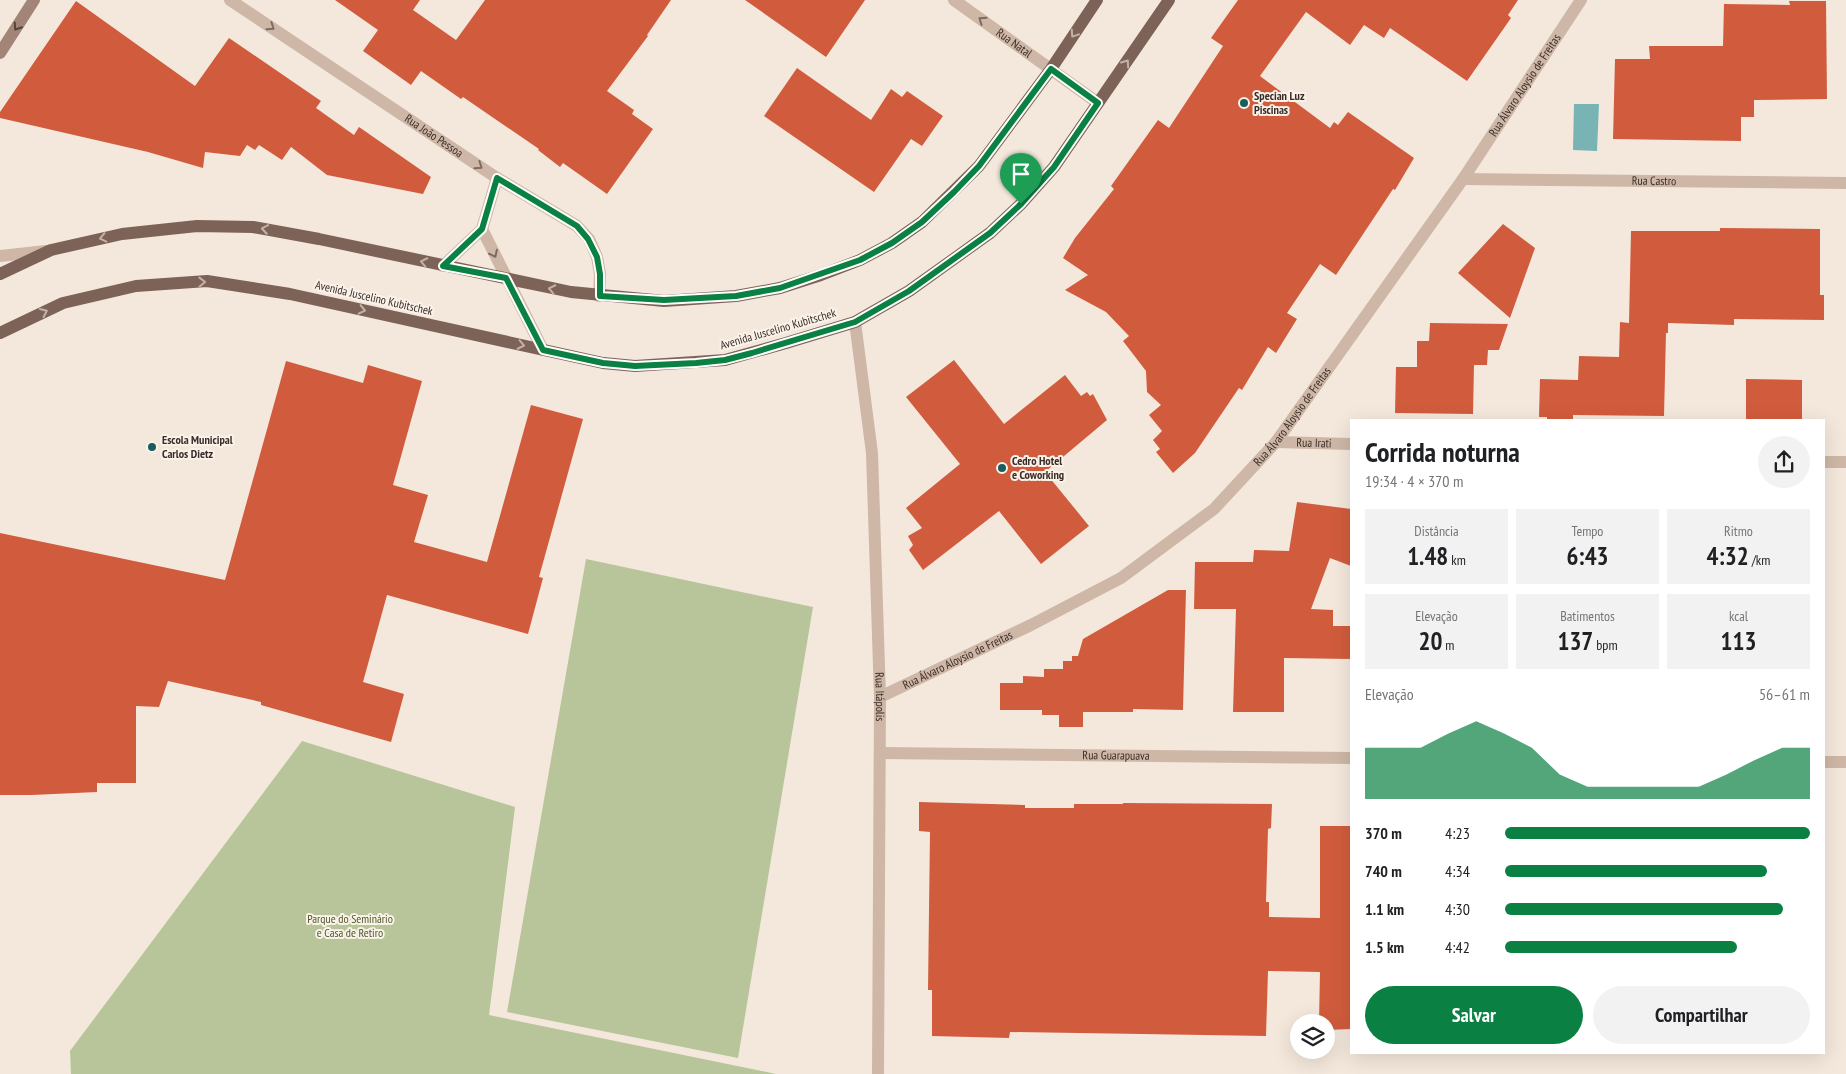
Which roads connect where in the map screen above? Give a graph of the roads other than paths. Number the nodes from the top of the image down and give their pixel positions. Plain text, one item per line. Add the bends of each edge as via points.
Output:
1 (34, 0) edge
2 (230, 0) edge
3 (954, 0) edge
4 (1097, 0) edge
5 (1169, 0) edge
6 (1581, 0) edge
7 (0, 53) edge
8 (1051, 69) junction
9 (1098, 103) junction
10 (497, 178) junction
11 (1463, 179) junction
12 (1846, 183) edge
13 (482, 229) junction
14 (51, 250) junction
15 (0, 256) edge
16 (443, 266) junction
17 (0, 274) edge
18 (506, 278) junction
19 (600, 296) junction
20 (855, 322) junction
21 (0, 333) edge
22 (543, 350) junction
23 (1276, 442) junction
24 (1350, 444) edge
25 (1825, 462) edge
26 (1846, 462) edge
27 (880, 697) junction
28 (880, 754) junction
29 (1350, 758) edge
30 (1825, 762) edge
31 (1846, 762) edge
32 (878, 1074) edge

1 -> 7 street
2 -> 10 street, Rua João Pessoa
8 -> 3 street, Rua Natal
4 -> 8 main road
9 -> 5 main road, Avenida Juscelino Kubitschek
6 - 11 street, Rua Álvaro Aloysio de Freitas
8 - 9 street, Rua Natal
8 - 19 main road via 979,166 954,192 922,222 860,260 780,288 736,296 664,300
9 - 20 main road, Avenida Juscelino Kubitschek via 1054,167 990,233 909,291
10 - 13 street
10 - 19 street, Rua João Pessoa via 577,226 597,257
11 - 12 street, Rua Castro
11 - 23 street, Rua Álvaro Aloysio de Freitas
13 - 16 street
13 -> 18 street
14 - 15 street
16 -> 14 main road via 253,227 197,226 122,234
14 - 17 main road
16 - 18 main road
19 -> 18 main road
18 - 22 street
20 - 22 main road, Avenida Juscelino Kubitschek via 725,360 696,363 635,366 603,363
20 - 27 street, Rua Itápolis via 872,453
21 -> 22 main road, Avenida Juscelino Kubitschek via 63,303 136,286 207,281 290,294
23 - 24 street, Rua Irati
23 - 27 street, Rua Álvaro Aloysio de Freitas via 1214,509 1121,578 1032,625
25 - 26 street
27 - 28 street, Rua Itápolis
28 - 29 street, Rua Guarapuava
28 - 32 street, Rua Itápolis
30 - 31 street

